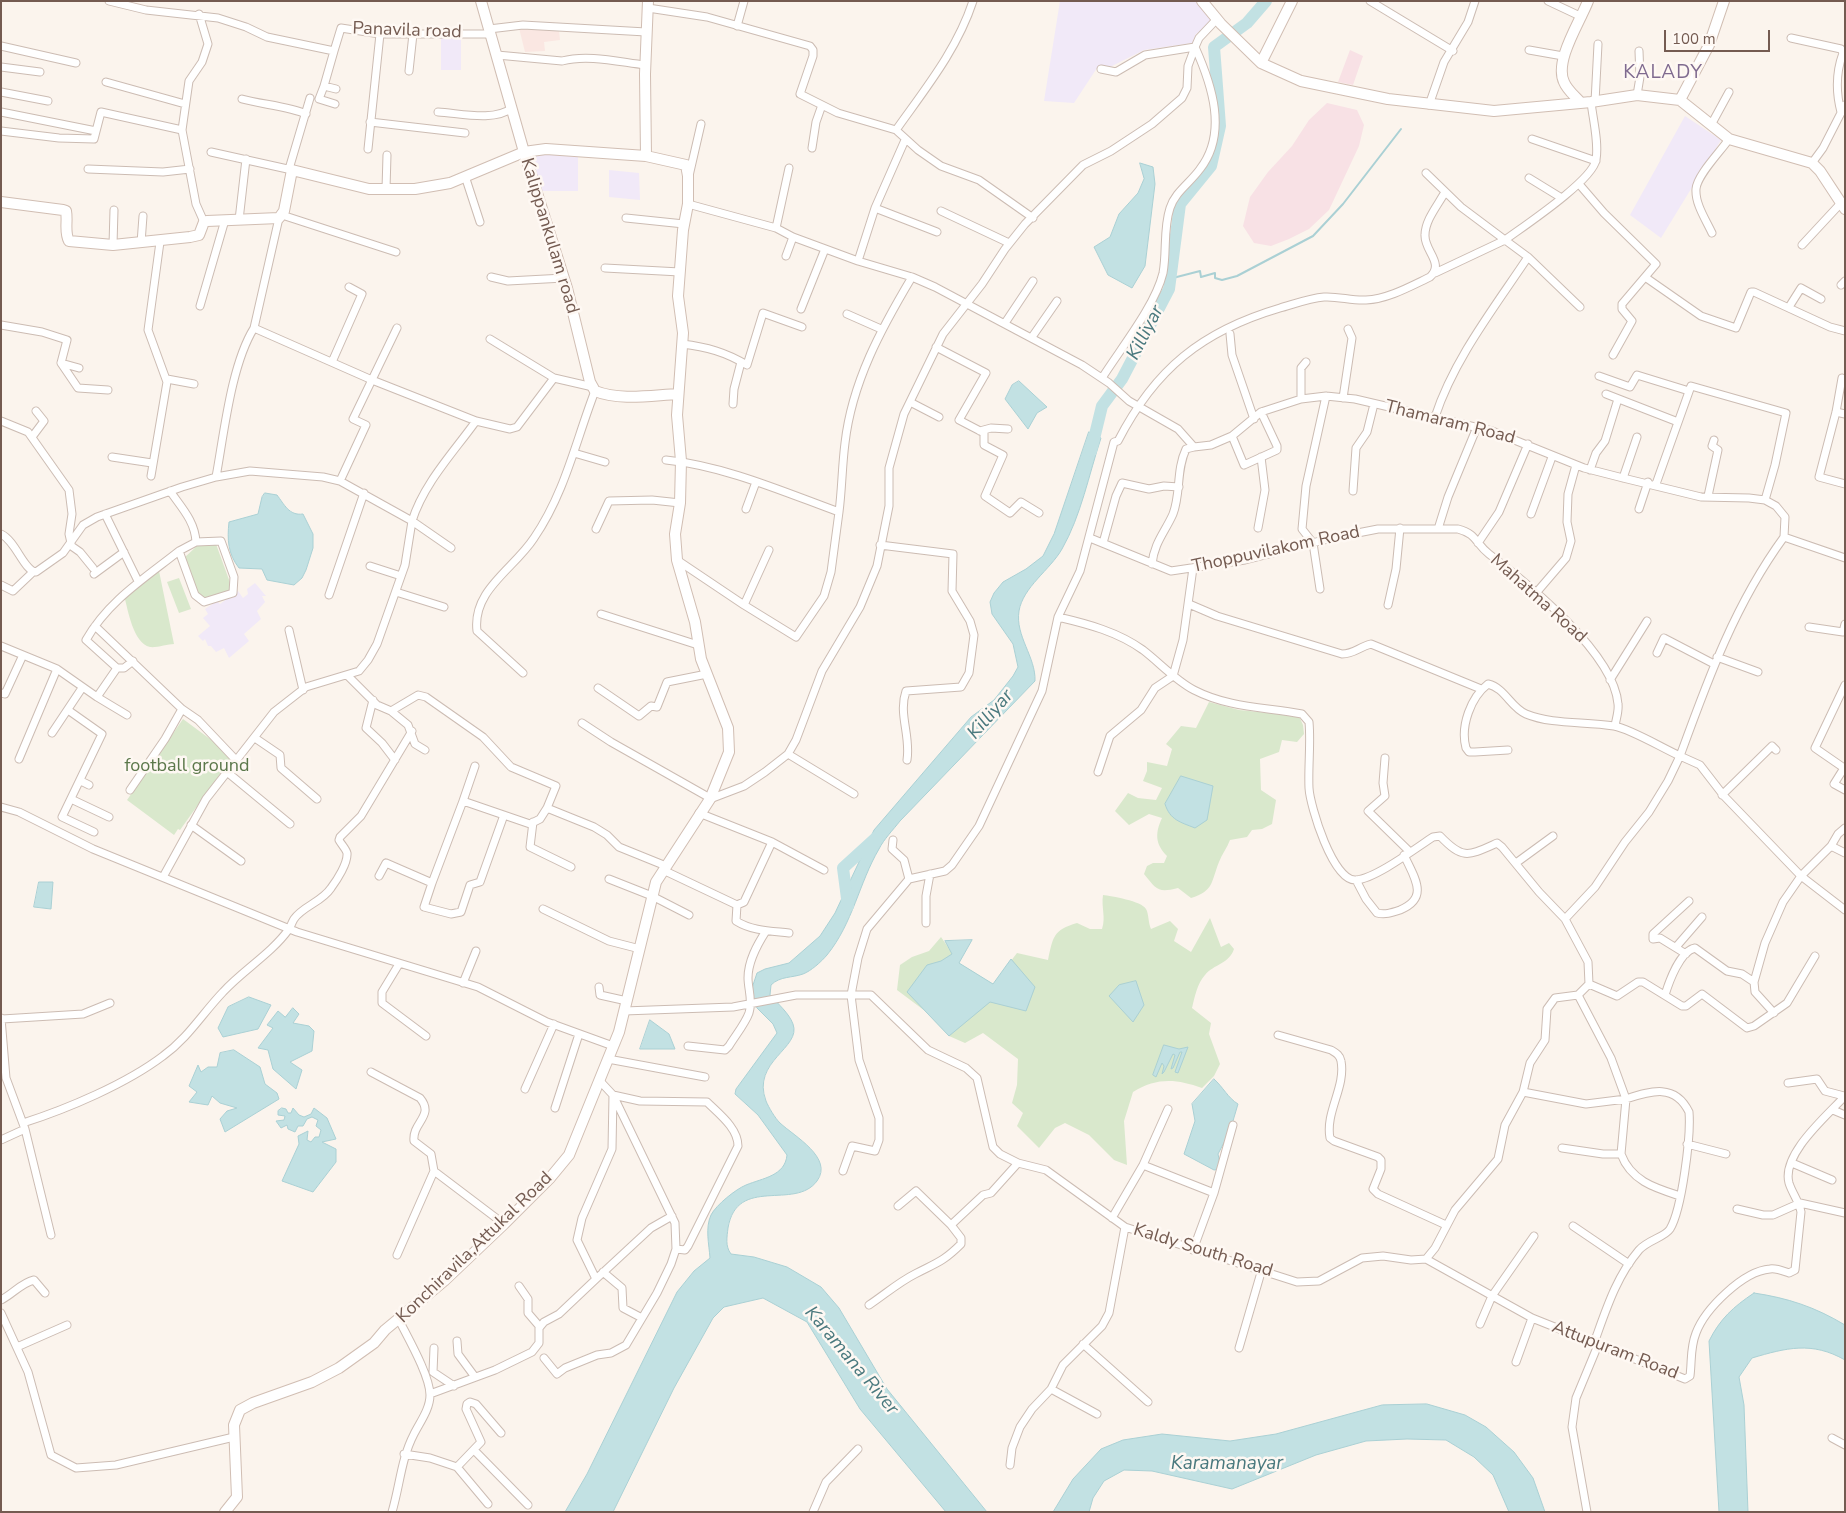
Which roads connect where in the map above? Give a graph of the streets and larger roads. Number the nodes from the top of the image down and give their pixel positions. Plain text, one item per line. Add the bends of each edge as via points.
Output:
1 (109, 1) edge
2 (481, 1) edge
3 (744, 1) edge
4 (973, 1) edge
5 (1202, 1) edge
6 (1292, 1) edge
7 (1370, 1) edge
8 (1475, 1) edge
9 (1548, 1) edge
10 (1588, 1) edge
11 (1724, 1) edge
12 (138, 4) edge
13 (648, 5) edge
14 (200, 14) junction
15 (1582, 17) junction
16 (1219, 22) junction
17 (737, 26) junction
18 (490, 32) junction
19 (646, 32) junction
20 (380, 34) junction
21 (413, 34) junction
22 (1791, 38) dead end
23 (1598, 44) dead end
24 (1, 46) edge
25 (1195, 47) junction
26 (1529, 50) dead end
27 (334, 51) junction
28 (1453, 51) junction
29 (1639, 51) dead end
30 (497, 55) junction
31 (1564, 56) junction
32 (76, 63) dead end
33 (1261, 63) junction
34 (645, 65) junction
35 (1, 67) edge
36 (1101, 69) dead end
37 (409, 71) dead end
38 (40, 72) dead end
39 (106, 82) dead end
40 (324, 86) junction
41 (336, 89) dead end
42 (1, 92) edge
43 (1729, 92) dead end
44 (1637, 95) junction
45 (310, 98) dead end
46 (242, 99) dead end
47 (1680, 100) junction
48 (48, 101) dead end
49 (1589, 102) junction
50 (186, 104) junction
51 (335, 104) dead end
52 (822, 105) junction
53 (1429, 105) junction
54 (512, 108) junction
55 (1843, 108) edge
56 (1, 112) edge
57 (438, 112) dead end
58 (306, 114) junction
59 (370, 122) junction
60 (701, 124) dead end
61 (1711, 125) junction
62 (1, 130) edge
63 (182, 130) junction
64 (896, 130) junction
65 (96, 131) junction
66 (465, 133) dead end
67 (1532, 139) dead end
68 (905, 140) junction
69 (1730, 140) junction
70 (812, 148) dead end
71 (368, 149) dead end
72 (211, 152) dead end
73 (524, 152) junction
74 (387, 155) dead end
75 (646, 156) junction
76 (246, 159) junction
77 (1596, 161) junction
78 (1812, 163) junction
79 (789, 168) dead end
80 (88, 169) dead end
81 (190, 169) junction
82 (291, 170) junction
83 (1426, 173) dead end
84 (465, 176) junction
85 (688, 176) junction
86 (1529, 178) dead end
87 (1579, 184) junction
88 (386, 189) junction
89 (1445, 192) junction
90 (1560, 197) junction
91 (1, 202) edge
92 (688, 204) junction
93 (1843, 206) edge
94 (875, 208) junction
95 (114, 210) dead end
96 (941, 210) dead end
97 (144, 216) dead end
98 (280, 217) junction
99 (626, 218) dead end
100 (1033, 218) junction
101 (225, 220) junction
102 (240, 220) junction
103 (204, 222) junction
104 (480, 222) dead end
105 (684, 224) junction
106 (776, 228) junction
107 (937, 232) dead end
108 (1712, 233) dead end
109 (793, 237) junction
110 (1505, 240) junction
111 (160, 242) junction
112 (141, 243) junction
113 (1009, 244) junction
114 (113, 245) junction
115 (1802, 245) dead end
116 (825, 249) junction
117 (396, 252) dead end
118 (786, 256) dead end
119 (1528, 258) junction
120 (858, 261) junction
121 (605, 268) dead end
122 (680, 272) junction
123 (1435, 273) junction
124 (491, 277) dead end
125 (912, 277) junction
126 (1645, 277) junction
127 (564, 278) junction
128 (1033, 281) dead end
129 (349, 287) dead end
130 (1821, 299) dead end
131 (1057, 301) dead end
132 (966, 303) junction
133 (200, 306) dead end
134 (1580, 307) dead end
135 (1789, 307) junction
136 (801, 309) dead end
137 (847, 314) dead end
138 (1005, 323) junction
139 (1, 325) edge
140 (802, 326) dead end
141 (254, 328) junction
142 (397, 328) dead end
143 (881, 329) junction
144 (1348, 329) dead end
145 (1845, 331) edge
146 (1230, 334) dead end
147 (1032, 337) junction
148 (490, 339) dead end
149 (682, 344) junction
150 (936, 347) junction
151 (1613, 355) dead end
152 (332, 362) junction
153 (741, 362) junction
154 (1306, 362) dead end
155 (61, 363) junction
156 (79, 368) dead end
157 (1599, 376) dead end
158 (167, 378) junction
159 (554, 378) junction
160 (1102, 378) junction
161 (1842, 378) dead end
162 (372, 380) junction
163 (194, 384) dead end
164 (594, 389) junction
165 (108, 390) dead end
166 (1689, 391) junction
167 (678, 394) junction
168 (1606, 394) dead end
169 (1326, 396) junction
170 (1343, 398) junction
171 (1618, 399) junction
172 (1301, 400) junction
173 (910, 402) junction
174 (733, 404) dead end
175 (1374, 404) junction
176 (1138, 405) junction
177 (36, 412) dead end
178 (1261, 412) junction
179 (1836, 412) junction
180 (1845, 414) edge
181 (939, 417) dead end
182 (1435, 417) junction
183 (1254, 419) junction
184 (1, 421) edge
185 (476, 421) junction
186 (1678, 422) junction
187 (1477, 427) junction
188 (1008, 429) dead end
189 (980, 431) junction
190 (1232, 436) junction
191 (32, 437) junction
192 (1637, 437) dead end
193 (1714, 440) dead end
194 (1528, 444) junction
195 (1194, 447) junction
196 (574, 453) junction
197 (112, 457) dead end
198 (1261, 457) junction
199 (1552, 457) junction
200 (666, 460) dead end
201 (681, 461) junction
202 (604, 462) dead end
203 (152, 463) junction
204 (1576, 465) junction
205 (1590, 470) junction
206 (151, 476) dead end
207 (216, 477) junction
208 (1623, 478) junction
209 (340, 481) junction
210 (756, 482) junction
211 (1648, 482) junction
212 (1656, 484) junction
213 (1845, 484) edge
214 (1179, 487) junction
215 (1353, 491) dead end
216 (170, 492) junction
217 (364, 493) junction
218 (1708, 496) junction
219 (1765, 500) junction
220 (680, 503) junction
221 (746, 509) dead end
222 (1639, 509) dead end
223 (839, 512) junction
224 (1039, 513) dead end
225 (105, 514) junction
226 (1531, 514) dead end
227 (412, 521) junction
228 (1258, 528) dead end
229 (1400, 528) junction
230 (596, 529) dead end
231 (1438, 529) junction
232 (1, 534) edge
233 (1784, 537) junction
234 (1090, 538) junction
235 (196, 542) junction
236 (1103, 543) junction
237 (1313, 543) junction
238 (1478, 543) junction
239 (70, 544) junction
240 (880, 545) junction
241 (451, 548) dead end
242 (769, 550) dead end
243 (179, 551) junction
244 (124, 552) junction
245 (1845, 558) edge
246 (677, 560) junction
247 (1152, 564) junction
248 (370, 566) dead end
249 (1194, 568) junction
250 (33, 572) junction
251 (401, 576) junction
252 (138, 581) junction
253 (1, 585) edge
254 (1320, 589) dead end
255 (396, 592) junction
256 (1536, 593) junction
257 (329, 595) dead end
258 (1189, 604) junction
259 (744, 605) junction
260 (1388, 605) dead end
261 (444, 607) dead end
262 (601, 614) dead end
263 (1058, 617) junction
264 (1646, 621) dead end
265 (1845, 624) edge
266 (95, 626) junction
267 (1809, 627) dead end
268 (289, 630) dead end
269 (698, 645) junction
270 (1, 646) edge
271 (1657, 652) dead end
272 (23, 655) junction
273 (133, 661) junction
274 (1716, 661) junction
275 (117, 668) junction
276 (57, 669) junction
277 (1758, 672) dead end
278 (522, 673) dead end
279 (707, 674) junction
280 (347, 675) junction
281 (1173, 676) junction
282 (1610, 680) junction
283 (1845, 685) edge
284 (82, 688) junction
285 (598, 688) dead end
286 (1481, 689) junction
287 (303, 690) junction
288 (1, 693) edge
289 (97, 696) junction
290 (373, 700) junction
291 (182, 709) junction
292 (68, 710) junction
293 (392, 711) junction
294 (127, 715) dead end
295 (582, 723) dead end
296 (1615, 726) junction
297 (412, 731) junction
298 (52, 733) dead end
299 (255, 738) junction
300 (425, 750) dead end
301 (1508, 750) dead end
302 (1776, 750) dead end
303 (788, 754) junction
304 (1680, 756) junction
305 (1385, 758) dead end
306 (235, 759) junction
307 (19, 760) dead end
308 (395, 760) junction
309 (907, 760) dead end
310 (476, 766) dead end
311 (227, 772) junction
312 (1098, 772) dead end
313 (81, 781) junction
314 (89, 785) dead end
315 (130, 790) dead end
316 (1845, 790) edge
317 (854, 794) dead end
318 (1722, 795) junction
319 (317, 798) dead end
320 (710, 798) junction
321 (71, 799) junction
322 (463, 801) junction
323 (1, 807) edge
324 (547, 808) junction
325 (700, 813) junction
326 (504, 815) junction
327 (108, 818) dead end
328 (533, 822) junction
329 (290, 824) dead end
330 (191, 825) junction
331 (1845, 828) edge
332 (94, 832) dead end
333 (1552, 836) dead end
334 (893, 840) dead end
335 (772, 842) junction
336 (1832, 846) junction
337 (1845, 853) edge
338 (1407, 854) junction
339 (241, 861) dead end
340 (1516, 863) junction
341 (571, 867) dead end
342 (665, 868) junction
343 (824, 870) dead end
344 (930, 874) junction
345 (379, 876) dead end
346 (1801, 876) junction
347 (163, 877) junction
348 (909, 878) junction
349 (609, 879) dead end
350 (1356, 880) junction
351 (432, 883) junction
352 (652, 896) junction
353 (1689, 901) dead end
354 (737, 905) junction
355 (543, 909) dead end
356 (1845, 910) edge
357 (688, 915) dead end
358 (1702, 917) dead end
359 (1565, 920) junction
360 (926, 923) dead end
361 (290, 928) junction
362 (766, 931) junction
363 (789, 933) dead end
364 (1676, 947) junction
365 (640, 949) junction
366 (476, 951) dead end
367 (1686, 954) junction
368 (1815, 956) dead end
369 (399, 964) junction
370 (1754, 982) junction
371 (463, 983) junction
372 (1589, 984) junction
373 (599, 987) dead end
374 (851, 995) junction
375 (1578, 996) junction
376 (1665, 996) junction
377 (110, 1003) dead end
378 (750, 1005) junction
379 (625, 1006) junction
380 (1774, 1013) junction
381 (2, 1018) edge
382 (554, 1024) junction
383 (580, 1034) junction
384 (426, 1036) dead end
385 (1278, 1036) dead end
386 (613, 1046) junction
387 (688, 1046) dead end
388 (608, 1059) junction
389 (371, 1072) dead end
390 (705, 1077) dead end
391 (4, 1078) edge
392 (599, 1080) junction
393 (1788, 1083) dead end
394 (525, 1089) dead end
395 (1523, 1092) junction
396 (613, 1095) junction
397 (1844, 1096) edge
398 (1626, 1099) junction
399 (556, 1108) dead end
400 (1168, 1109) dead end
401 (1833, 1110) junction
402 (1845, 1115) edge
403 (1233, 1125) dead end
404 (24, 1126) junction
405 (1, 1140) edge
406 (1687, 1144) junction
407 (1562, 1148) dead end
408 (1621, 1154) junction
409 (1726, 1154) dead end
410 (1018, 1163) junction
411 (1792, 1163) junction
412 (1143, 1165) junction
413 (434, 1171) junction
414 (843, 1171) dead end
415 (1832, 1180) dead end
416 (1214, 1193) junction
417 (1680, 1196) junction
418 (1800, 1203) junction
419 (898, 1206) dead end
420 (1737, 1209) dead end
421 (1845, 1213) edge
422 (672, 1216) junction
423 (1112, 1218) junction
424 (504, 1224) junction
425 (951, 1224) junction
426 (1446, 1225) junction
427 (1573, 1226) dead end
428 (1125, 1227) junction
429 (51, 1235) dead end
430 (1534, 1236) dead end
431 (676, 1249) junction
432 (1193, 1250) junction
433 (397, 1255) dead end
434 (1426, 1259) junction
435 (1629, 1264) junction
436 (1262, 1269) junction
437 (603, 1272) junction
438 (596, 1279) junction
439 (519, 1286) dead end
440 (45, 1293) dead end
441 (1492, 1296) junction
442 (1, 1300) edge
443 (869, 1306) dead end
444 (1, 1313) edge
445 (642, 1318) junction
446 (1532, 1318) junction
447 (399, 1320) junction
448 (1480, 1324) dead end
449 (67, 1325) dead end
450 (540, 1327) junction
451 (457, 1341) dead end
452 (1083, 1344) junction
453 (1596, 1344) junction
454 (17, 1347) junction
455 (434, 1348) dead end
456 (1239, 1348) dead end
457 (544, 1358) dead end
458 (1516, 1362) dead end
459 (475, 1377) junction
460 (454, 1386) junction
461 (1052, 1389) junction
462 (430, 1394) junction
463 (1148, 1402) dead end
464 (1097, 1414) dead end
465 (501, 1433) dead end
466 (234, 1437) junction
467 (1832, 1438) dead end
468 (1845, 1445) edge
469 (858, 1449) dead end
470 (474, 1450) junction
471 (404, 1454) junction
472 (1010, 1465) dead end
473 (457, 1467) junction
474 (488, 1504) dead end
475 (528, 1505) dead end
476 (225, 1512) edge
477 (392, 1512) edge
478 (813, 1512) edge
479 (1587, 1512) edge

1 - 12 street, Panavila road
2 - 18 street, Kalippankulam road
3 - 17 street
4 - 64 street via 930,84
5 - 16 street
6 - 33 street
7 - 28 street
8 - 28 street
9 - 15 street
10 - 15 street
11 - 47 street via 1709,45
12 - 14 street, Panavila road via 159,12
13 - 17 street
13 - 19 street
14 - 27 street, Panavila road via 246,27 267,37
14 - 50 street via 208,44 202,62 189,81
15 - 31 street
16 - 25 street via 1199,38
16 - 33 street
17 - 52 street via 810,46 813,56 800,94
18 - 19 street, Panavila road via 523,25
18 - 21 street, Panavila road
18 - 30 street, Kalippankulam road
19 - 34 street
20 - 21 street, Panavila road
20 - 27 street, Panavila road via 341,28
20 - 59 street
21 - 37 street
22 - 55 street via 1840,49 1843,53 1837,98
23 - 49 street
24 - 32 street
25 - 36 street via 1145,55 1116,72
25 - 100 street via 1182,98 1152,124 1083,165
25 - 160 street via 1212,92 1214,141 1208,159 1176,195 1170,209 1164,262 1156,294
26 - 31 street
27 - 40 street
28 - 53 street via 1444,62
29 - 44 street
30 - 34 street
30 - 54 street, Kalippankulam road
31 - 49 street via 1564,83
33 - 53 street via 1301,81
34 - 75 street
35 - 38 street
39 - 50 street
40 - 41 street
40 - 51 street via 319,100
42 - 48 street
43 - 61 street
44 - 47 street
44 - 49 street
45 - 58 street
46 - 58 street
47 - 61 street
49 - 53 street via 1494,111
49 - 77 street
50 - 63 street
52 - 64 street
52 - 70 street
54 - 57 street via 487,115
54 - 73 street, Kalippankulam road
55 - 78 street
56 - 65 street
58 - 82 street
59 - 66 street
59 - 71 street
60 - 85 street
61 - 69 street
62 - 65 street via 94,139
63 - 65 street via 101,112
63 - 81 street
64 - 68 street
67 - 77 street
68 - 94 street
68 - 100 street via 941,166 979,180
69 - 78 street
69 - 108 street via 1699,180 1696,189 1699,205
72 - 76 street
73 - 75 street via 546,149
73 - 84 street
73 - 127 street, Kalippankulam road
74 - 88 street
75 - 85 street via 686,165
76 - 82 street
76 - 102 street
77 - 87 street
78 - 93 street
79 - 106 street
80 - 81 street via 163,172
81 - 103 street via 196,204
82 - 88 street via 369,189
82 - 98 street
83 - 89 street
84 - 88 street via 415,189
84 - 104 street
85 - 92 street, Konchiravila,Attukal Road
86 - 90 street
87 - 90 street
87 - 126 street via 1656,264
89 - 110 street
89 - 123 street via 1426,224 1424,235 1436,263
90 - 110 street
91 - 114 street via 66,211 69,241
92 - 105 street, Konchiravila,Attukal Road
92 - 106 street
93 - 115 street
94 - 107 street
94 - 120 street
95 - 114 street
96 - 113 street
97 - 112 street
98 - 102 street
98 - 117 street
98 - 141 street
99 - 105 street
100 - 113 street
101 - 102 street
101 - 103 street
101 - 133 street
103 - 111 street via 199,235
105 - 122 street, Konchiravila,Attukal Road
106 - 109 street
109 - 116 street
109 - 118 street
110 - 119 street
110 - 123 street
111 - 112 street
111 - 158 street via 148,330
112 - 114 street
113 - 132 street
116 - 120 street
116 - 136 street
119 - 134 street
119 - 182 street via 1476,334
120 - 125 street
121 - 122 street
122 - 149 street, Konchiravila,Attukal Road via 678,296
123 - 176 street via 1382,298 1325,297 1241,321 1210,336 1191,351 1159,378
124 - 127 street via 508,281
125 - 132 street
125 - 143 street
126 - 135 street via 1701,316 1736,328 1751,292
126 - 151 street via 1622,304 1622,309 1632,321
127 - 164 street, Kalippankulam road
128 - 138 street
129 - 152 street via 362,294
130 - 135 street via 1800,288
131 - 147 street
132 - 138 street
132 - 150 street
135 - 145 street
137 - 143 street
138 - 147 street
139 - 155 street via 67,340
140 - 153 street via 763,313 747,365
141 - 152 street
141 - 207 street via 234,386
142 - 162 street
143 - 223 street via 862,371 849,421
144 - 170 street via 1352,338
146 - 183 street via 1232,355
147 - 160 street
148 - 159 street
149 - 153 street via 708,347
149 - 167 street, Konchiravila,Attukal Road
150 - 173 street
150 - 189 street via 986,373 959,420
152 - 162 street
153 - 174 street
154 - 172 street via 1301,368
155 - 156 street
155 - 165 street via 78,388
157 - 166 street via 1630,387 1637,375
158 - 163 street
158 - 203 street
159 - 164 street
159 - 185 street via 517,427 510,429
160 - 176 street
161 - 179 street
162 - 185 street
162 - 209 street via 352,419 366,425
164 - 167 street via 635,396
164 - 196 street
166 - 186 street
166 - 219 street via 1691,386 1786,413
167 - 201 street, Konchiravila,Attukal Road via 677,438
168 - 171 street
169 - 170 street, Thamaram Road
169 - 172 street, Thamaram Road
169 - 237 street via 1306,486 1302,529
170 - 175 street, Thamaram Road
171 - 186 street
171 - 205 street via 1605,441
172 - 178 street, Thamaram Road
173 - 181 street
173 - 240 street via 889,468 889,506
175 - 182 street, Thamaram Road
175 - 215 street via 1367,432 1356,448
176 - 195 street via 1178,429
176 - 234 street via 1118,441 1114,442
177 - 191 street via 44,421
178 - 183 street, Thamaram Road
178 - 198 street via 1277,446 1276,450
179 - 180 street
179 - 213 street via 1818,477
182 - 187 street, Thamaram Road
183 - 190 street, Thamaram Road
184 - 191 street via 28,432
185 - 227 street via 430,484
186 - 212 street
187 - 194 street, Thamaram Road
187 - 231 street
188 - 189 street
189 - 224 street via 984,432 984,445 1003,455 985,496 1010,513 1021,502
190 - 195 street, Thamaram Road via 1211,445
190 - 198 street via 1244,465
191 - 239 street via 69,490 72,514
192 - 208 street
193 - 218 street via 1712,446 1718,450
194 - 199 street, Thamaram Road
194 - 238 street via 1499,512
195 - 214 street via 1186,450 1182,458
196 - 202 street
196 - 278 street via 566,480 534,538 488,591 475,618 476,632
197 - 203 street
198 - 228 street via 1265,490
199 - 204 street, Thamaram Road
199 - 226 street
200 - 201 street
201 - 210 street
201 - 220 street, Konchiravila,Attukal Road
203 - 206 street
204 - 205 street, Thamaram Road
204 - 256 street via 1568,494 1567,522 1571,541 1566,558
205 - 208 street, Thamaram Road
207 - 209 street via 250,471
207 - 216 street
208 - 211 street, Thamaram Road
209 - 217 street
210 - 221 street
210 - 223 street
211 - 212 street, Thamaram Road
211 - 222 street
212 - 218 street, Thamaram Road via 1701,497
214 - 236 street via 1149,489 1122,483
214 - 247 street via 1172,515 1157,540
216 - 225 street
216 - 235 street via 191,520
217 - 227 street
217 - 257 street
218 - 219 street, Thamaram Road
219 - 233 street via 1776,506 1785,517
220 - 230 street via 609,501
220 - 246 street, Konchiravila,Attukal Road
223 - 259 street via 831,572 824,596 796,637
225 - 239 street via 83,525
225 - 244 street
227 - 241 street
227 - 251 street via 409,549
229 - 231 street, Thoppuvilakom Road
229 - 237 street, Thoppuvilakom Road via 1378,529
229 - 260 street
231 - 238 street, Mahatma Road via 1466,531 1475,536
232 - 250 street via 9,538
233 - 245 street
233 - 274 street via 1744,598
234 - 236 street, Thoppuvilakom Road
234 - 263 street via 1080,570
235 - 243 street
235 - 243 street via 221,541 234,577 233,593 204,602 196,595
236 - 247 street, Thoppuvilakom Road
237 - 249 street, Thoppuvilakom Road
237 - 254 street
238 - 256 street, Mahatma Road
239 - 244 street via 94,571
239 - 250 street via 58,557
240 - 303 street via 877,566 860,607 822,671
240 - 309 street via 953,554 952,591 970,621 974,635 969,673 961,686 906,691 902,710 908,736
242 - 259 street
243 - 252 street
244 - 252 street
246 - 259 street
246 - 269 street, Konchiravila,Attukal Road via 695,622
247 - 249 street, Thoppuvilakom Road via 1171,571
248 - 251 street
249 - 258 street
250 - 253 street via 13,591
251 - 255 street
252 - 266 street
255 - 261 street
255 - 280 street via 368,660 359,671
256 - 282 street, Mahatma Road via 1584,638 1607,670
258 - 281 street
258 - 286 street via 1217,616 1342,654 1353,654 1362,646 1371,644
262 - 269 street
263 - 281 street via 1122,637
263 - 344 street via 1042,691 979,826 952,865 945,871
264 - 282 street
265 - 267 street via 1844,632
266 - 273 street
266 - 275 street via 86,640
268 - 287 street
269 - 279 street, Konchiravila,Attukal Road
270 - 272 street
271 - 274 street via 1664,638
272 - 276 street
272 - 288 street via 5,694
273 - 275 street via 124,668
273 - 291 street
274 - 277 street
274 - 304 street
275 - 289 street
276 - 284 street
276 - 307 street
279 - 285 street via 667,682 657,708 651,706 639,716
279 - 320 street, Konchiravila,Attukal Road via 723,711 730,739 729,752
280 - 287 street
280 - 290 street
281 - 312 street via 1155,688 1141,710 1110,736
281 - 350 street via 1193,690 1219,701 1302,714 1309,722 1309,790 1315,818 1337,866 1344,875
282 - 296 street, Mahatma Road via 1618,703
283 - 316 street via 1815,748 1844,768 1834,784
284 - 289 street
284 - 292 street
286 - 296 street via 1488,684 1494,685 1518,709 1532,716
286 - 301 street via 1468,712 1466,748 1469,752
287 - 299 street via 274,712
289 - 294 street
290 - 293 street
290 - 308 street via 366,728
291 - 306 street via 198,720
291 - 315 street
292 - 298 street
292 - 313 street via 102,734
293 - 297 street
293 - 324 street via 418,696 426,697 483,737 511,767 556,786
295 - 320 street
296 - 304 street
297 - 300 street via 415,744
297 - 308 street
299 - 306 street
299 - 319 street via 280,755 281,768
302 - 318 street via 1772,746
303 - 317 street
303 - 320 street via 744,786
304 - 318 street via 1700,765
304 - 359 street via 1649,812 1595,887
305 - 338 street via 1385,796 1368,811
306 - 311 street
308 - 361 street via 362,816 340,837 346,858 332,887 324,897 298,915
310 - 322 street
311 - 329 street
311 - 330 street
313 - 314 street
313 - 321 street
318 - 346 street
320 - 325 street, Konchiravila,Attukal Road
321 - 327 street
321 - 332 street via 62,817
322 - 326 street
322 - 351 street
323 - 347 street via 19,812 93,849
324 - 328 street via 540,819
324 - 342 street via 594,827 619,847
325 - 335 street
325 - 342 street, Konchiravila,Attukal Road
326 - 328 street via 530,824
326 - 351 street via 480,882 470,884 460,912 451,914 424,908
328 - 341 street via 530,846
330 - 339 street
330 - 347 street
331 - 336 street
333 - 340 street
334 - 348 street via 892,849 904,860
335 - 343 street
335 - 354 street via 744,902
336 - 337 street
336 - 346 street
338 - 340 street via 1440,836 1452,850 1460,853 1470,853 1497,843
338 - 350 street
338 - 350 street via 1418,894 1410,905 1390,914 1377,914
340 - 359 street
342 - 352 street, Konchiravila,Attukal Road
342 - 354 street
344 - 348 street
344 - 360 street
345 - 351 street via 386,862
346 - 356 street
346 - 370 street via 1773,923
347 - 361 street
348 - 374 street via 867,929
349 - 352 street
352 - 357 street
352 - 365 street, Konchiravila,Attukal Road
353 - 364 street via 1653,934 1654,939 1660,938
354 - 362 street via 736,921
355 - 365 street via 609,941
358 - 364 street
359 - 372 street via 1588,962
361 - 369 street
361 - 404 street via 221,994 187,1036 162,1057 129,1078
362 - 363 street
362 - 378 street via 758,942 748,977
364 - 367 street
365 - 379 street, Konchiravila,Attukal Road
366 - 371 street
367 - 370 street via 1695,948 1718,966
367 - 376 street via 1672,974
368 - 380 street via 1792,998
369 - 371 street
369 - 384 street via 382,992 382,1003
370 - 380 street via 1758,996
371 - 382 street via 501,997
372 - 375 street
372 - 376 street via 1617,996 1638,982 1644,982
373 - 379 street, Kaldy South Road via 600,995
374 - 378 street, Kaldy South Road via 796,995
374 - 410 street, Kaldy South Road via 872,995 928,1050 977,1078 993,1147
374 - 414 street via 859,1060 880,1128 875,1151 852,1146
375 - 395 street via 1559,997 1551,1002 1546,1016 1545,1040 1530,1063
375 - 398 street via 1611,1058
376 - 380 street via 1686,1006 1702,994 1747,1028
377 - 381 street via 83,1014
378 - 379 street, Kaldy South Road via 693,1009
378 - 387 street via 748,1014 725,1050
379 - 386 street, Konchiravila,Attukal Road
381 - 391 street
382 - 383 street
382 - 394 street
383 - 386 street
383 - 399 street
385 - 426 street via 1332,1050 1339,1055 1341,1072 1330,1118 1330,1138 1381,1160 1373,1189 1378,1194
386 - 388 street, Konchiravila,Attukal Road
388 - 390 street
388 - 392 street, Konchiravila,Attukal Road
389 - 413 street via 420,1098 425,1105 426,1112 415,1131 414,1140 431,1154
391 - 404 street
392 - 396 street
392 - 424 street, Konchiravila,Attukal Road via 569,1155
393 - 397 street via 1817,1079 1825,1091
395 - 398 street via 1586,1104
395 - 426 street via 1505,1126 1498,1159
396 - 422 street
396 - 431 street via 640,1101 707,1102 738,1138 734,1156 688,1246 685,1250
396 - 438 street via 612,1149 582,1218 577,1240
397 - 401 street, Attupuram Road
398 - 406 street via 1653,1090 1677,1096 1690,1112
398 - 408 street
400 - 412 street
401 - 402 street
401 - 411 street, Attupuram Road via 1807,1133
403 - 416 street
404 - 405 street
404 - 429 street
406 - 409 street
406 - 417 street
407 - 408 street
408 - 417 street via 1639,1180
410 - 423 street, Kaldy South Road via 1046,1170
410 - 425 street via 991,1193 983,1195
411 - 415 street
411 - 418 street, Attupuram Road via 1789,1183
412 - 416 street
412 - 423 street
413 - 424 street
413 - 433 street
416 - 432 street
417 - 435 street via 1670,1230 1648,1242
418 - 420 street via 1773,1215
418 - 421 street
418 - 453 street, Attupuram Road via 1795,1270 1789,1273 1772,1268 1760,1270 1728,1291 1696,1332 1690,1352 1690,1376 1684,1379
419 - 425 street via 916,1191
422 - 431 street
422 - 437 street via 650,1228
423 - 428 street, Kaldy South Road
424 - 447 street, Konchiravila,Attukal Road
425 - 443 street via 961,1238 961,1244 952,1254 915,1274
426 - 434 street
427 - 435 street
428 - 432 street, Kaldy South Road
428 - 452 street via 1109,1313 1102,1326
430 - 441 street
431 - 445 street via 672,1264
432 - 436 street, Kaldy South Road
434 - 436 street, Kaldy South Road via 1362,1258 1319,1281 1297,1282
434 - 441 street, Attupuram Road
435 - 453 street via 1612,1294
436 - 456 street
437 - 438 street
437 - 445 street via 622,1288 623,1308
438 - 450 street
439 - 450 street via 528,1299 528,1313
440 - 442 street via 34,1280 25,1282 14,1294
441 - 446 street, Attupuram Road
441 - 448 street
444 - 454 street
445 - 457 street via 626,1345 611,1353 597,1355 557,1374
446 - 453 street, Attupuram Road
446 - 458 street
447 - 462 street
447 - 466 street, Konchiravila,Attukal Road via 339,1368 240,1410 234,1425
449 - 454 street
450 - 459 street via 539,1343 532,1352
451 - 459 street via 458,1354
452 - 461 street via 1063,1365
452 - 463 street
453 - 479 street via 1576,1398 1572,1427
454 - 466 street via 41,1414 50,1455 76,1468 136,1462
455 - 460 street via 433,1372
459 - 460 street
460 - 462 street
461 - 464 street
461 - 472 street via 1020,1427
462 - 471 street via 428,1407
465 - 470 street via 476,1404 470,1402 466,1409 481,1442
466 - 476 street, Konchiravila,Attukal Road via 237,1497
467 - 468 street
469 - 478 street via 826,1482
470 - 473 street
470 - 475 street
471 - 473 street
471 - 477 street
473 - 474 street

